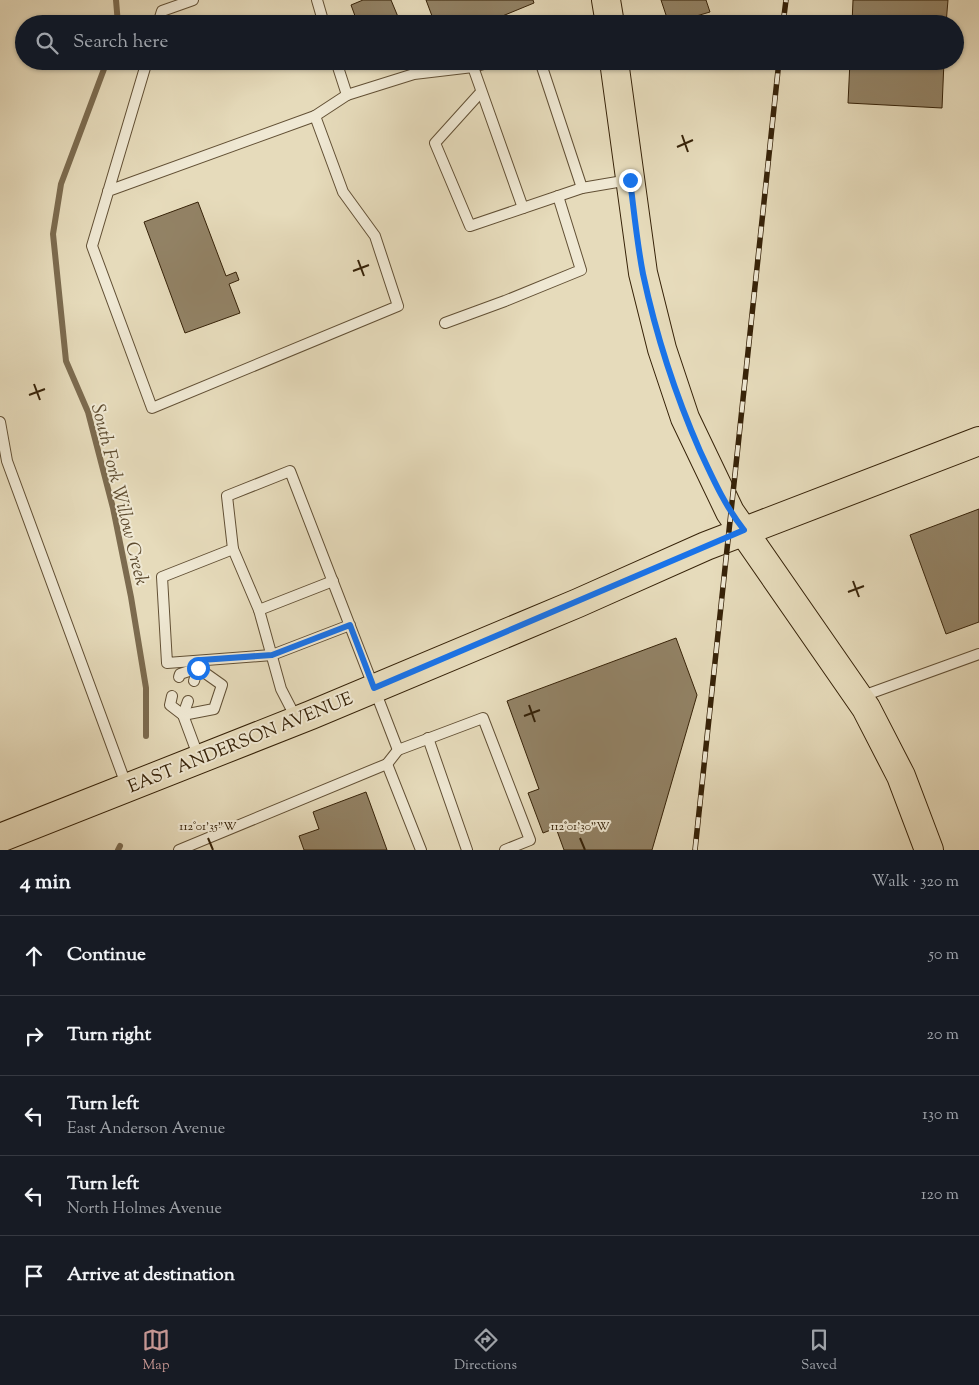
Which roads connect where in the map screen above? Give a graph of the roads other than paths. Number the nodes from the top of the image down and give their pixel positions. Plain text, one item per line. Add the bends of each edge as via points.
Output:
1 (193, 0) edge
2 (317, 0) edge
3 (606, 0) edge
4 (161, 15) edge
5 (321, 15) edge
6 (608, 15) edge
7 (144, 70) edge
8 (339, 70) edge
9 (453, 70) edge
10 (474, 70) edge
11 (543, 70) edge
12 (615, 70) edge
13 (481, 92) junction
14 (347, 95) junction
15 (315, 116) junction
16 (630, 180) junction
17 (582, 188) junction
18 (108, 192) junction
19 (558, 196) junction
20 (523, 208) junction
21 (445, 323) dead end
22 (0, 422) edge
23 (979, 441) edge
24 (744, 530) junction
25 (233, 549) junction
26 (333, 581) junction
27 (259, 610) junction
28 (350, 625) junction
29 (979, 654) edge
30 (272, 655) junction
31 (200, 664) junction
32 (179, 677) dead end
33 (194, 681) dead end
34 (374, 688) junction
35 (172, 696) dead end
36 (859, 697) junction
37 (188, 701) dead end
38 (183, 715) junction
39 (297, 720) junction
40 (428, 738) junction
41 (398, 750) junction
42 (200, 759) junction
43 (387, 764) junction
44 (128, 788) junction
45 (0, 838) edge
46 (178, 850) edge
47 (420, 850) edge
48 (467, 850) edge
49 (505, 850) edge
50 (928, 850) edge

1 - 4 lane via 162,11
2 - 5 lane
3 - 6 main road
7 - 18 lane
8 - 14 lane
9 - 14 lane via 414,74
10 - 13 lane
11 - 17 lane
12 - 16 main road
13 - 20 lane
13 - 20 lane via 435,143 470,226
14 - 15 lane
15 - 18 lane
15 - 18 lane via 343,192 375,236 398,306 152,408 92,246
16 - 17 lane
16 - 24 main road via 643,273 662,349 685,418 714,483
17 - 19 lane
19 - 20 lane
19 - 21 lane via 582,270
22 - 44 lane via 7,461
23 - 24 main road, EAST ANDERSON AVENUE
24 - 34 main road, EAST ANDERSON AVENUE
24 - 36 main road
25 - 26 lane via 227,496 290,472
25 - 27 lane
25 - 31 lane via 162,577 167,663
26 - 27 lane
26 - 28 lane
27 - 30 lane
28 - 30 lane
28 - 34 lane
29 - 36 lane
30 - 31 lane
30 - 39 lane via 281,689
31 - 32 lane
31 - 33 lane
31 - 38 lane via 222,685 214,709
34 - 39 main road, EAST ANDERSON AVENUE
34 - 41 lane
35 - 38 lane via 170,704
36 - 50 main road via 901,776
37 - 38 lane
38 - 42 lane
39 - 42 main road, EAST ANDERSON AVENUE
40 - 41 lane
40 - 48 lane
40 - 49 lane via 483,718 530,840
41 - 43 lane
42 - 44 main road, EAST ANDERSON AVENUE
43 - 46 lane
43 - 47 lane
44 - 45 main road, EAST ANDERSON AVENUE

